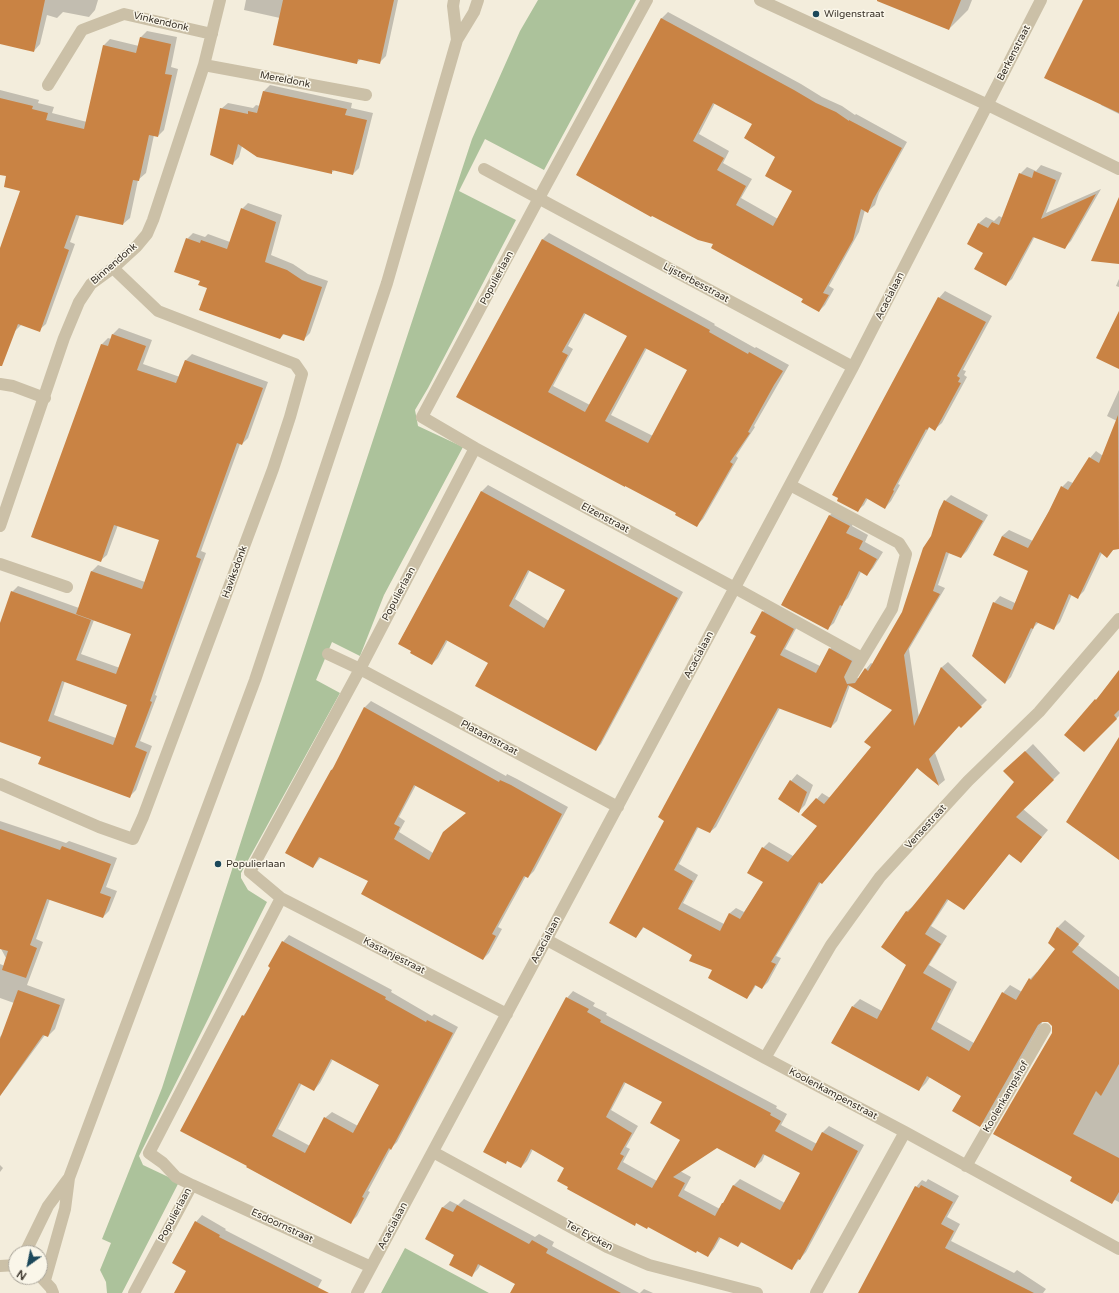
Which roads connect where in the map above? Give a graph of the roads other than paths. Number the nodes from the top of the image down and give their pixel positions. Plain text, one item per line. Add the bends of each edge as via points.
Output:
1 (220, 0) edge
2 (454, 0) edge
3 (478, 0) edge
4 (647, 0) edge
5 (1041, 0) edge
6 (763, 1) edge
7 (212, 34) junction
8 (457, 40) junction
9 (204, 65) junction
10 (48, 85) dead end
11 (366, 95) dead end
12 (988, 105) junction
13 (484, 168) dead end
14 (1119, 169) edge
15 (539, 198) junction
16 (113, 268) junction
17 (853, 367) junction
18 (0, 384) edge
19 (45, 398) junction
20 (475, 448) junction
21 (790, 485) junction
22 (0, 526) edge
23 (0, 564) edge
24 (67, 587) dead end
25 (735, 588) junction
26 (1119, 619) edge
27 (328, 654) dead end
28 (862, 658) junction
29 (360, 669) junction
30 (851, 677) dead end
31 (0, 784) edge
32 (618, 807) junction
33 (281, 898) junction
34 (546, 940) junction
35 (507, 1014) junction
36 (1045, 1028) dead end
37 (765, 1058) junction
38 (905, 1132) junction
39 (433, 1152) junction
40 (966, 1166) junction
41 (69, 1178) junction
42 (192, 1185) junction
43 (29, 1245) edge
44 (1119, 1249) edge
45 (48, 1260) edge
46 (371, 1267) junction
47 (134, 1293) edge
48 (358, 1293) edge
49 (757, 1293) edge
50 (816, 1293) edge

1 - 7 street, Binnendonk
2 - 8 street
3 - 8 street via 474,12
4 - 15 street, Populierlaan
5 - 12 street, Berkenstraat
6 - 12 street
7 - 9 street, Binnendonk
7 - 10 street, Vinkendonk via 124,14 82,30
8 - 41 street via 387,283 255,680
9 - 11 street, Mereldonk
9 - 16 street, Binnendonk via 147,234
12 - 14 street
12 - 17 street, Acacialaan
13 - 15 street, Lijsterbesstraat
15 - 17 street, Lijsterbesstraat
15 - 20 street, Populierlaan via 422,417
16 - 19 street, Binnendonk via 91,284 79,302 64,338
16 - 31 street, Haviksdonk via 158,311 295,364 302,374 273,469 133,839
17 - 21 street, Acacialaan
18 - 19 street
19 - 22 street, Binnendonk
20 - 25 street, Elzenstraat
20 - 29 street, Populierlaan
21 - 25 street, Acacialaan
21 - 28 street via 899,544 906,554 892,610
23 - 24 street
25 - 28 street
25 - 32 street, Acacialaan
26 - 37 street, Vensestraat via 1039,712 968,781 880,877 831,945
27 - 29 street, Plataanstraat
28 - 30 street
29 - 32 street, Plataanstraat
29 - 33 street, Populierlaan via 250,872
32 - 34 street, Acacialaan
33 - 35 street, Kastanjestraat
33 - 42 street, Populierlaan via 149,1153 176,1177
34 - 35 street, Acacialaan
34 - 37 street, Koolenkampenstraat
35 - 39 street, Acacialaan
36 - 40 street, Koolenkampshof
37 - 38 street, Koolenkampenstraat
38 - 40 street, Koolenkampenstraat
38 - 50 street
39 - 46 street, Acacialaan
39 - 49 street, Ter Eycken via 635,1259 649,1265
40 - 44 street, Koolenkampenstraat
41 - 43 street via 48,1206
41 - 45 street via 65,1209
42 - 46 street, Esdoornstraat
42 - 47 street, Populierlaan
46 - 48 street, Acacialaan

